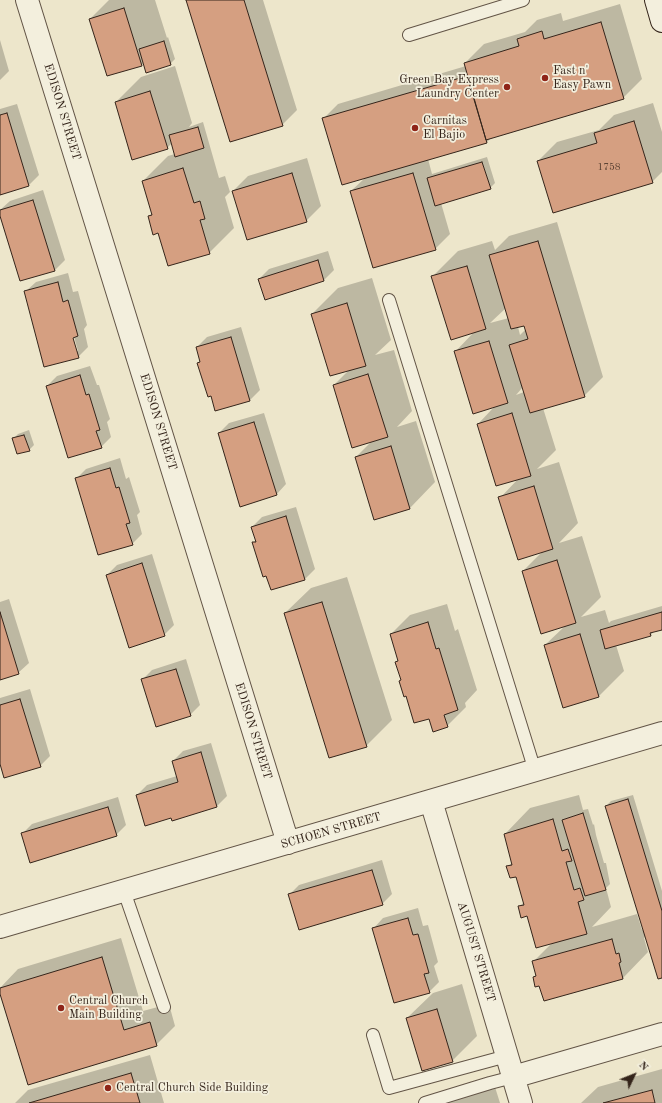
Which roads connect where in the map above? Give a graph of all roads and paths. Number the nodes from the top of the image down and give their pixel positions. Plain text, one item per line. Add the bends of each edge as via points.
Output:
1 (28, 0) edge
2 (523, 0) edge
3 (656, 0) edge
4 (662, 21) edge
5 (409, 35) dead end
6 (389, 300) dead end
7 (662, 733) edge
8 (535, 770) junction
9 (431, 801) junction
10 (288, 843) junction
11 (124, 891) junction
12 (0, 927) edge
13 (164, 1007) dead end
14 (662, 1034) edge
15 (373, 1035) dead end
16 (507, 1056) junction
17 (513, 1077) junction
18 (425, 1103) edge
19 (521, 1103) edge

1 - 10 street, EDISON STREET
2 - 5 lane
3 - 4 street
6 - 8 lane
7 - 8 street, SCHOEN STREET
8 - 9 street, SCHOEN STREET
9 - 10 street, SCHOEN STREET
9 - 16 street, AUGUST STREET
10 - 11 street, SCHOEN STREET
11 - 12 street, SCHOEN STREET
11 - 13 lane
14 - 17 street
15 - 16 lane via 389,1088
16 - 17 street, AUGUST STREET
17 - 18 lane
17 - 19 street, AUGUST STREET

